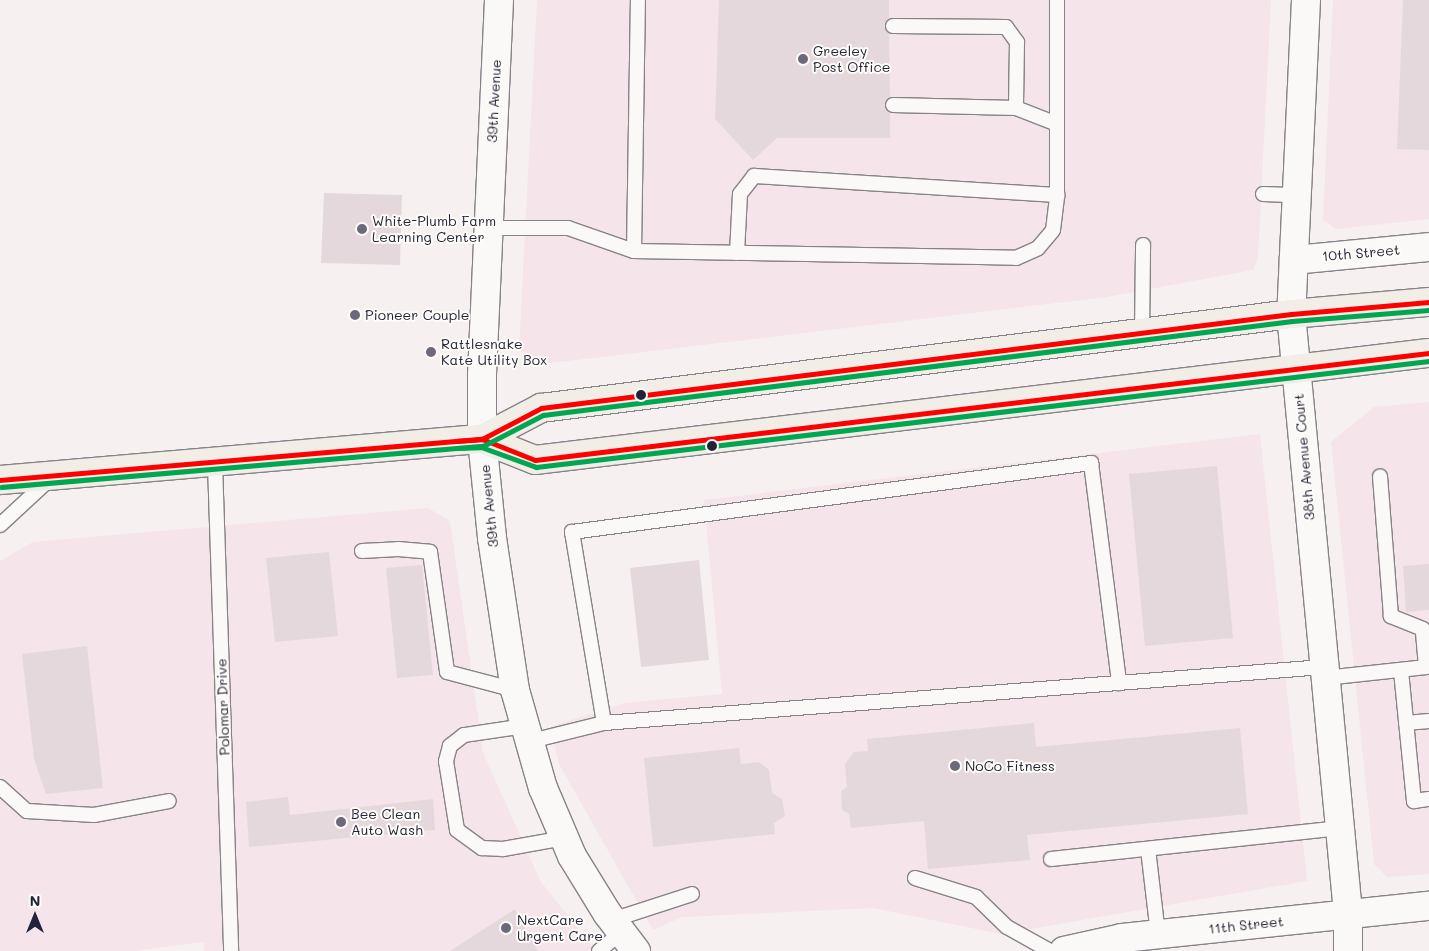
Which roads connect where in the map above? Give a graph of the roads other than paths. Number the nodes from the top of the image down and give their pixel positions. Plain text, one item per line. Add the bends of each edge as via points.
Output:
1 (499, 0) edge
2 (638, 0) edge
3 (1057, 0) edge
4 (1306, 0) edge
5 (893, 26) dead end
6 (893, 105) dead end
7 (1016, 108) junction
8 (1057, 124) junction
9 (1263, 194) dead end
10 (1057, 195) junction
11 (1296, 195) junction
12 (488, 228) junction
13 (1143, 245) dead end
14 (1429, 247) edge
15 (634, 251) junction
16 (737, 253) junction
17 (1294, 260) junction
18 (1429, 302) edge
19 (1291, 314) junction
20 (1142, 333) junction
21 (1429, 353) edge
22 (1296, 368) junction
23 (482, 438) junction
24 (215, 464) junction
25 (53, 476) junction
26 (1380, 476) dead end
27 (0, 480) edge
28 (0, 525) edge
29 (362, 551) dead end
30 (1401, 671) junction
31 (1325, 672) junction
32 (1118, 683) junction
33 (515, 690) junction
34 (1429, 721) edge
35 (604, 723) junction
36 (1406, 723) junction
37 (528, 733) junction
38 (0, 787) edge
39 (1429, 799) edge
40 (169, 800) dead end
41 (1340, 828) junction
42 (564, 838) junction
43 (1148, 849) junction
44 (1051, 859) dead end
45 (915, 878) dead end
46 (692, 894) dead end
47 (1429, 906) edge
48 (1348, 913) junction
49 (623, 934) edge
50 (1158, 934) junction
51 (230, 951) edge
52 (600, 951) edge
53 (1050, 951) edge
54 (1064, 951) edge
55 (1348, 951) edge

1 - 12 street, 39th Avenue
2 - 15 lane
3 - 8 lane
4 - 11 street, 38th Avenue Court
5 - 7 lane via 1006,28 1017,42
6 - 7 lane
7 - 8 lane
8 - 10 lane
9 - 11 lane
10 - 16 lane via 1053,230 1038,248 1016,258
10 - 16 lane via 754,176 740,194
11 - 17 street, 38th Avenue Court
12 - 15 lane via 568,228
12 - 23 street, 39th Avenue
13 - 20 lane
14 - 17 street, 10th Street
15 - 16 lane
17 - 19 street, 38th Avenue Court
18 - 19 main road
19 - 20 main road
19 - 22 street, 38th Avenue Court
20 - 23 main road via 541,408
21 - 22 main road
22 - 23 main road via 535,460
22 - 31 street, 38th Avenue Court
23 - 24 main road
23 - 33 street, 39th Avenue via 492,538
24 - 25 main road
24 - 51 lane, Polomar Drive
25 - 27 main road
25 - 28 lane
26 - 30 lane via 1391,616 1423,629 1426,667
29 - 33 lane via 398,549 430,552 447,672
30 - 31 lane
30 - 36 lane
31 - 32 lane
31 - 41 street, 38th Avenue Court
32 - 35 lane
32 - 35 lane via 1091,463 572,532
33 - 37 street, 39th Avenue
34 - 36 lane
35 - 37 lane
36 - 39 lane via 1414,800
37 - 42 street, 39th Avenue via 543,788
37 - 42 lane via 464,734 450,746 446,761 457,830 482,848 503,849
38 - 40 lane via 28,811 94,815
41 - 43 lane
41 - 48 street, 38th Avenue Court
42 - 49 street, 39th Avenue
43 - 44 lane
43 - 50 lane
45 - 53 lane via 976,897 1008,927
46 - 49 lane
47 - 48 street, 11th Street
48 - 50 street, 11th Street
48 - 55 street, 38th Avenue Court
49 - 52 lane
50 - 54 street, 11th Street

